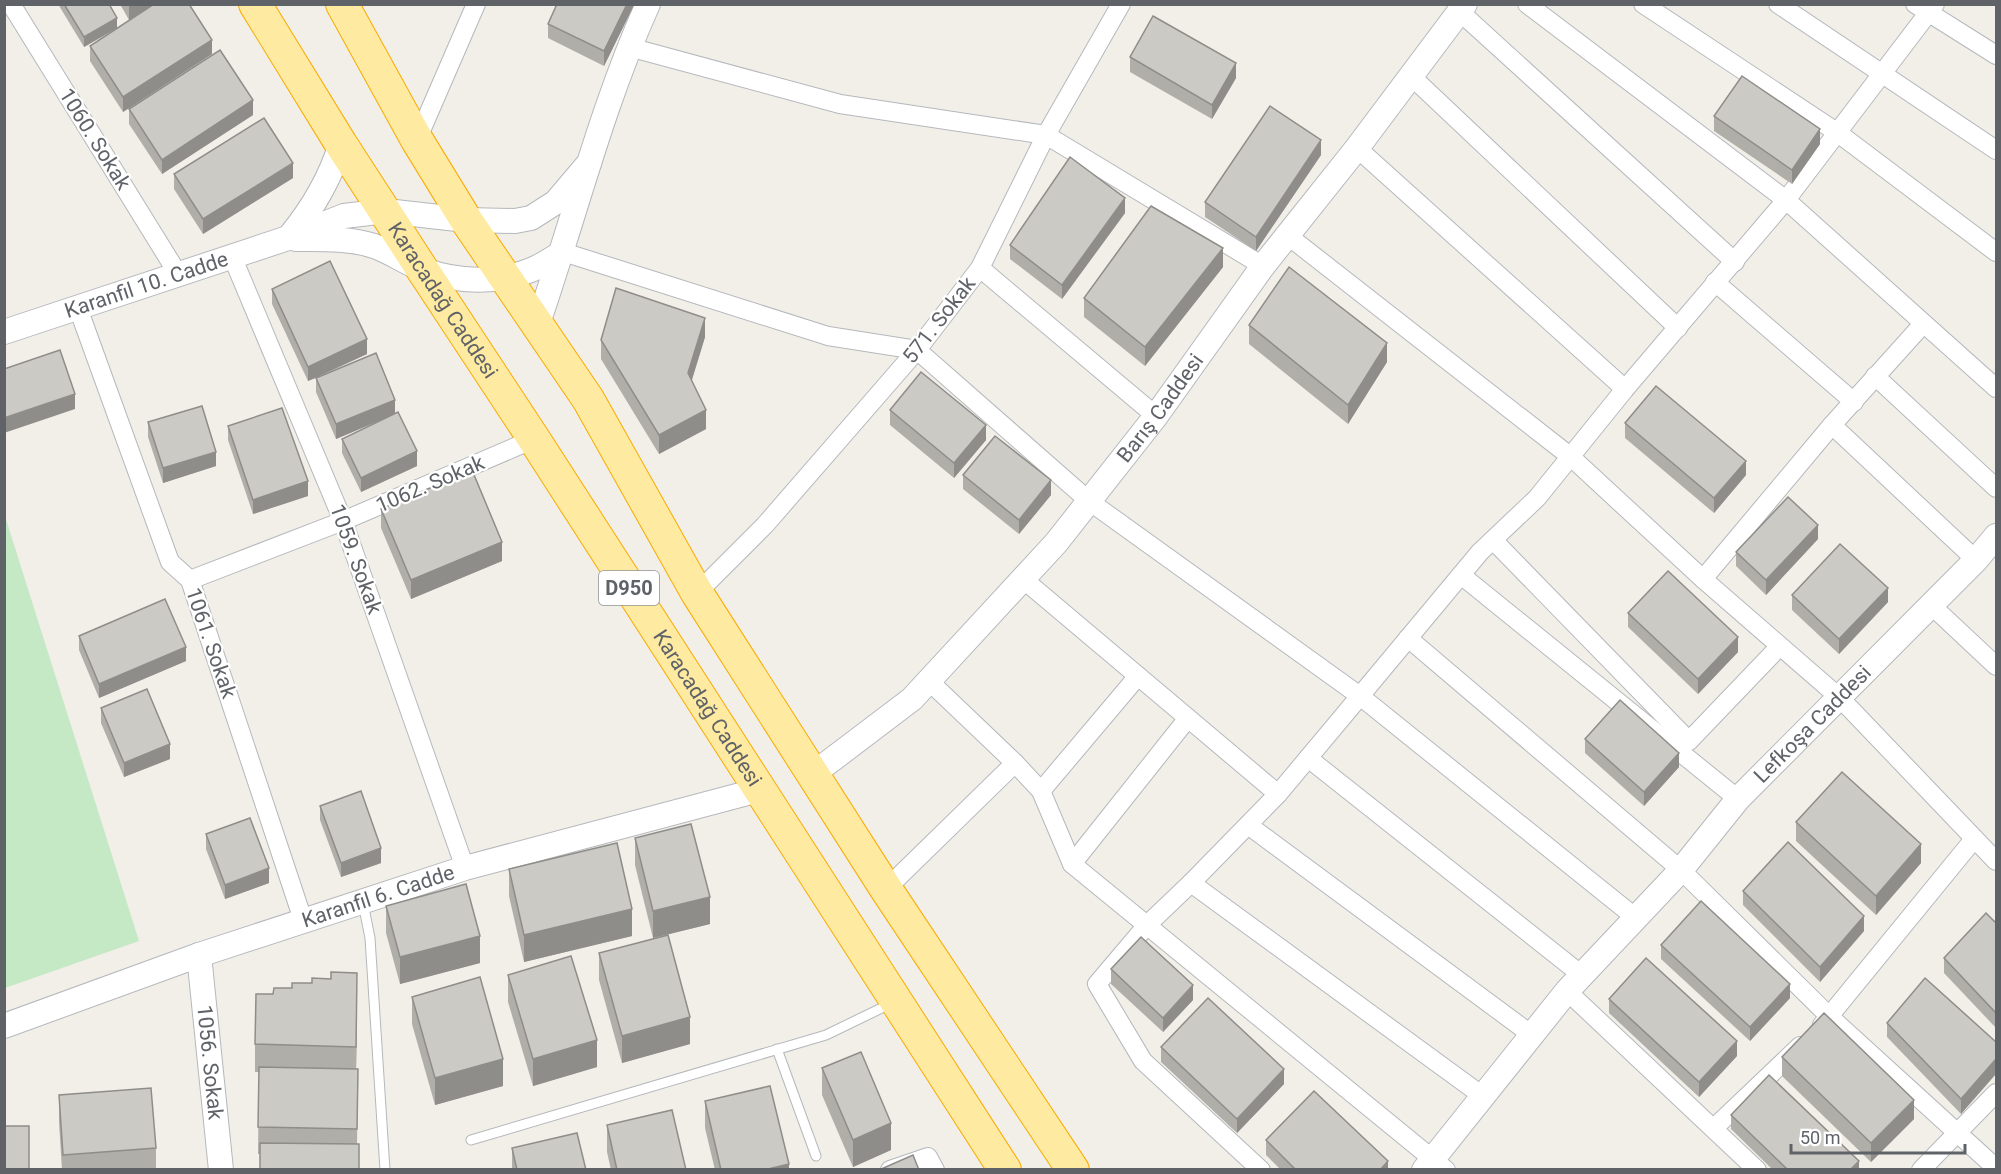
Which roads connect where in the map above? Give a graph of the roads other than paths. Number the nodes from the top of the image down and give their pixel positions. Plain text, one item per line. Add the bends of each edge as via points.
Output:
1 (11, 4) edge
2 (255, 4) edge
3 (342, 4) edge
4 (476, 4) edge
5 (648, 4) edge
6 (1121, 4) edge
7 (1527, 4) edge
8 (1643, 4) edge
9 (1778, 4) edge
10 (1462, 8) edge
11 (1926, 8) edge
12 (629, 47) junction
13 (1996, 53) edge
14 (1883, 74) junction
15 (1411, 76) junction
16 (1839, 133) junction
17 (1046, 135) junction
18 (417, 140) junction
19 (341, 144) junction
20 (1357, 148) junction
21 (1996, 150) edge
22 (589, 164) junction
23 (1786, 200) junction
24 (386, 212) junction
25 (466, 220) junction
26 (1287, 235) junction
27 (288, 238) junction
28 (563, 252) junction
29 (1996, 252) edge
30 (232, 256) junction
31 (1735, 262) junction
32 (1263, 266) junction
33 (980, 268) junction
34 (422, 269) junction
35 (178, 274) junction
36 (505, 277) junction
37 (1715, 282) junction
38 (78, 308) junction
39 (1923, 324) junction
40 (537, 326) junction
41 (1677, 328) junction
42 (4, 332) edge
43 (917, 350) junction
44 (1875, 376) junction
45 (1996, 388) edge
46 (1625, 389) junction
47 (1854, 402) junction
48 (1156, 416) junction
49 (1832, 425) junction
50 (534, 440) junction
51 (1571, 457) junction
52 (1996, 488) edge
53 (1089, 501) junction
54 (343, 520) junction
55 (1996, 536) edge
56 (1493, 540) junction
57 (1976, 560) junction
58 (1461, 575) junction
59 (1023, 579) junction
60 (1703, 579) junction
61 (190, 580) junction
62 (697, 593) junction
63 (1931, 605) junction
64 (1408, 638) junction
65 (1779, 647) junction
66 (1996, 666) edge
67 (1138, 676) junction
68 (928, 681) junction
69 (1359, 696) junction
70 (1840, 698) junction
71 (1188, 718) junction
72 (1308, 758) junction
73 (1015, 763) junction
74 (813, 774) junction
75 (759, 790) junction
76 (1041, 791) junction
77 (1278, 794) junction
78 (1738, 799) junction
79 (1248, 825) junction
80 (1974, 839) junction
81 (1996, 861) edge
82 (1072, 864) junction
83 (465, 868) junction
84 (1681, 870) junction
85 (1191, 883) junction
86 (886, 889) junction
87 (363, 901) junction
88 (1636, 918) junction
89 (303, 920) junction
90 (1147, 925) junction
91 (199, 955) junction
92 (1575, 984) junction
93 (897, 1000) junction
94 (1830, 1017) junction
95 (4, 1026) edge
96 (1532, 1035) junction
97 (777, 1049) junction
98 (1996, 1093) edge
99 (1484, 1097) junction
100 (1714, 1128) junction
101 (1958, 1132) junction
102 (471, 1140) dead end
103 (816, 1156) dead end
104 (1434, 1166) edge
105 (1996, 1168) edge
106 (221, 1170) edge
107 (385, 1170) edge
108 (890, 1170) edge
109 (935, 1170) edge
110 (1005, 1170) edge
111 (1073, 1170) edge
112 (1261, 1170) edge
113 (1757, 1170) edge
114 (1921, 1170) edge

1 - 35 street, 1060. Sokak
2 - 19 highway, Karacadağ Caddesi / D950
3 - 18 highway, D950
4 - 18 street
5 - 12 street
6 - 17 street, 571. Sokak
7 - 23 street
8 - 16 street
9 - 14 street
10 - 15 street, Barış Caddesi
10 - 31 street
11 - 13 street
11 - 14 street
12 - 17 street via 840,104
12 - 22 street
14 - 16 street
14 - 21 street
15 - 20 street, Barış Caddesi
15 - 41 street
16 - 23 street
16 - 29 street
17 - 32 street
17 - 33 street, 571. Sokak
18 - 25 highway, D950
19 - 24 highway, Karacadağ Caddesi / D950
19 - 27 street via 316,201
20 - 26 street, Barış Caddesi
20 - 46 street
22 - 25 street, Karanfil 10. Cadde via 556,202 531,218 515,222
22 - 28 street
23 - 31 street
23 - 39 street
24 - 25 street, Karanfil 10. Cadde
24 - 27 street, Karanfil 10. Cadde via 344,216
24 - 34 highway, Karacadağ Caddesi / D950
25 - 36 highway, D950
26 - 32 street, Barış Caddesi
26 - 51 street
27 - 30 street, Karanfil 10. Cadde
27 - 34 street, Karanfil 10. Cadde via 334,239 373,246
28 - 36 street, Karanfil 10. Cadde via 532,270
28 - 40 street
28 - 43 street via 828,336
30 - 35 street, Karanfil 10. Cadde
30 - 54 street, 1059. Sokak
31 - 37 street
32 - 48 street, Barış Caddesi
33 - 43 street, 571. Sokak
33 - 48 street
34 - 36 street, Karanfil 10. Cadde via 448,278
34 - 50 highway, Karacadağ Caddesi / D950
35 - 38 street, Karanfil 10. Cadde
36 - 40 highway, D950
37 - 41 street
37 - 47 street
38 - 42 street, Karanfil 10. Cadde
38 - 61 street, 1061. Sokak via 170,562
39 - 44 street
39 - 45 street
40 - 62 highway, D950 via 588,399
41 - 46 street
43 - 53 street
43 - 62 street, 571. Sokak via 765,525
44 - 47 street
44 - 52 street
46 - 51 street
47 - 49 street
48 - 53 street, Barış Caddesi
49 - 57 street
49 - 60 street
50 - 54 street, 1062. Sokak
50 - 75 highway, Karacadağ Caddesi / D950
51 - 56 street via 1537,498
51 - 60 street
53 - 59 street, Barış Caddesi
53 - 69 street
54 - 61 street, 1062. Sokak
54 - 83 street, 1059. Sokak
55 - 57 street, Lefkoşa Caddesi
56 - 58 street
56 - 65 street via 1689,741
57 - 63 street, Lefkoşa Caddesi
58 - 64 street
58 - 78 street
59 - 67 street
59 - 68 street, Barış Caddesi
60 - 65 street
61 - 89 street, 1061. Sokak
62 - 74 highway, D950
63 - 66 street
63 - 70 street, Lefkoşa Caddesi
64 - 69 street
64 - 84 street
65 - 70 street
67 - 71 street
67 - 76 street
68 - 73 street
68 - 74 street, Barış Caddesi via 912,699
69 - 72 street
69 - 88 street
70 - 78 street, Lefkoşa Caddesi
70 - 80 street
71 - 77 street
71 - 82 street
72 - 77 street
72 - 92 street
73 - 76 street
73 - 86 street
74 - 86 highway, D950
75 - 83 street, Karanfil 6. Cadde
75 - 93 highway, Karacadağ Caddesi / D950
76 - 82 street
77 - 79 street
78 - 84 street, Lefkoşa Caddesi
79 - 85 street
79 - 96 street
80 - 81 street
80 - 94 street
82 - 90 street
83 - 87 street, Karanfil 6. Cadde
84 - 88 street, Lefkoşa Caddesi
84 - 94 street
85 - 90 street
85 - 99 street
86 - 111 highway, D950
87 - 89 street, Karanfil 6. Cadde
87 - 107 lane via 370,938
88 - 92 street, Lefkoşa Caddesi
89 - 91 street, Karanfil 6. Cadde
90 - 104 street
90 - 112 street via 1097,984 1143,1061
91 - 95 street, Karanfil 6. Cadde
91 - 106 street, 1056. Sokak
92 - 96 street, Lefkoşa Caddesi
92 - 100 street
93 - 97 lane via 826,1035
93 - 110 highway, Karacadağ Caddesi / D950
94 - 100 street
94 - 101 street
96 - 99 street, Lefkoşa Caddesi
97 - 102 lane
97 - 103 lane
98 - 101 street
99 - 104 street, Lefkoşa Caddesi
100 - 113 street
101 - 105 street
101 - 114 street
108 - 109 street via 928,1157

